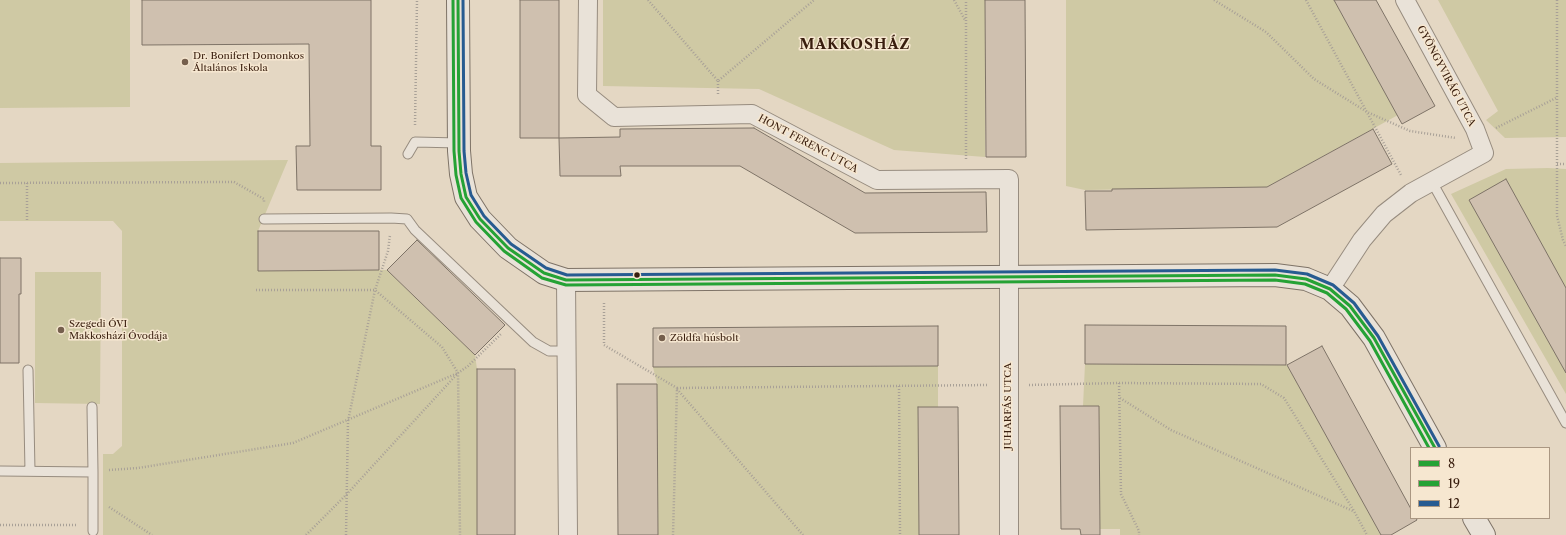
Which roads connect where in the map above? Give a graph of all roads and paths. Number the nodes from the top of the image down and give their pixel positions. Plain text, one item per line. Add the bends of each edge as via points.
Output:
1 (417, 0) edge
2 (458, 0) edge
3 (588, 0) edge
4 (648, 0) edge
5 (814, 0) edge
6 (954, 0) edge
7 (966, 0) edge
8 (1214, 0) edge
9 (1306, 0) edge
10 (1405, 0) edge
11 (1557, 0) edge
12 (966, 21) junction
13 (1556, 98) junction
14 (1367, 112) junction
15 (415, 142) junction
16 (459, 143) junction
17 (1481, 145) junction
18 (408, 154) dead end
19 (1556, 164) junction
20 (1566, 164) edge
21 (966, 179) junction
22 (1432, 182) junction
23 (27, 183) junction
24 (0, 184) edge
25 (1411, 193) junction
26 (391, 218) junction
27 (264, 219) joint
28 (27, 221) dead end
29 (1566, 246) edge
30 (1008, 278) junction
31 (566, 280) junction
32 (604, 280) junction
33 (1330, 289) junction
34 (256, 290) dead end
35 (375, 290) junction
36 (513, 322) junction
37 (566, 351) junction
38 (28, 370) dead end
39 (458, 373) junction
40 (1119, 383) junction
41 (1008, 385) junction
42 (898, 386) junction
43 (677, 388) junction
44 (1120, 398) junction
45 (92, 407) dead end
46 (348, 421) junction
47 (1566, 423) edge
48 (1434, 447) edge
49 (0, 471) edge
50 (30, 471) junction
51 (93, 472) junction
52 (93, 492) junction
53 (346, 495) junction
54 (1354, 511) junction
55 (1475, 519) edge
56 (0, 525) edge
57 (93, 528) joint
58 (152, 535) edge
59 (306, 535) edge
60 (346, 535) edge
61 (460, 535) edge
62 (568, 535) edge
63 (673, 535) edge
64 (803, 535) edge
65 (900, 535) edge
66 (1009, 535) edge
67 (1139, 535) edge
68 (1367, 535) edge
69 (1484, 535) edge

1 - 15 path
2 - 16 street
3 - 21 street, HONT FERENC UTCA via 586,95 614,117 752,114 877,180
4 - 5 path via 718,81
6 - 12 path
7 - 12 path
8 - 14 path via 1266,32 1314,78
9 - 14 path
10 - 17 street, GYÖNGYVIRÁG UTCA
11 - 13 path
12 - 21 path
13 - 17 path
13 - 19 path
14 - 17 path via 1410,130
14 - 25 path
15 - 16 lane
15 - 18 lane
16 - 31 street via 461,174 466,196 480,219 508,248 544,273
17 - 22 street
19 - 20 path
19 - 29 path via 1557,216
21 - 30 street, HONT FERENC UTCA via 1009,179
22 - 25 street
22 - 47 lane
23 - 24 path
23 - 27 path via 234,182 264,199
23 - 28 path
25 - 33 street via 1384,214 1362,240
26 - 27 lane
26 - 35 path via 388,251
26 - 36 lane via 407,220
30 - 32 street
30 - 33 street via 1275,275 1306,279
30 - 41 street, JUHARFÁS UTCA
31 - 32 street
31 - 37 street
32 - 43 path via 604,345
33 - 48 street via 1350,306 1374,338
34 - 35 path
35 - 39 path via 442,348
35 - 46 path
36 - 37 lane via 538,345 549,350
36 - 39 path
37 - 62 street
38 - 50 lane
39 - 46 path
39 - 53 path
39 - 61 path
40 - 41 path
40 - 44 path
40 - 54 path via 1261,384 1284,398
41 - 42 path
41 - 66 street, JUHARFÁS UTCA
42 - 43 path
42 - 65 path
43 - 63 path
43 - 64 path
44 - 54 path via 1171,430
44 - 67 path via 1121,494
45 - 51 lane
46 - 51 path via 293,443 138,468
46 - 53 path
49 - 50 lane
50 - 51 lane
51 - 52 lane
52 - 57 lane
52 - 58 path via 106,505
53 - 59 path
53 - 60 path
54 - 68 path
55 - 69 street
56 - 57 path

